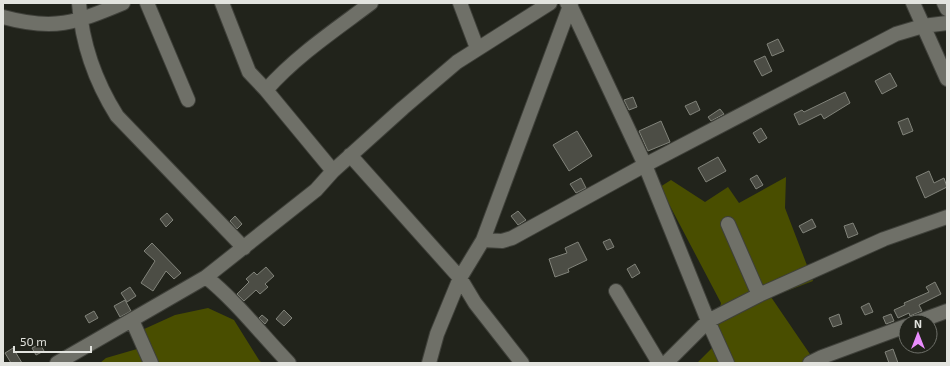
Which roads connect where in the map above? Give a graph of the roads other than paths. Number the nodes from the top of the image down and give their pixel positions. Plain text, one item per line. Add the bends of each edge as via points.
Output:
1 (78, 3) edge
2 (122, 3) edge
3 (147, 3) edge
4 (222, 3) edge
5 (371, 3) edge
6 (460, 3) edge
7 (550, 3) edge
8 (913, 3) edge
9 (944, 3) edge
10 (570, 4) edge
11 (947, 9) edge
12 (3, 17) edge
13 (80, 20) junction
14 (947, 23) edge
15 (923, 26) junction
16 (477, 48) junction
17 (947, 80) edge
18 (266, 90) junction
19 (188, 100) dead end
20 (350, 155) junction
21 (645, 164) junction
22 (333, 170) junction
23 (947, 217) edge
24 (728, 224) dead end
25 (483, 240) junction
26 (244, 248) junction
27 (206, 277) junction
28 (460, 278) junction
29 (616, 291) dead end
30 (759, 295) junction
31 (132, 320) junction
32 (708, 321) junction
33 (898, 329) edge
34 (57, 363) edge
35 (151, 363) edge
36 (288, 363) edge
37 (429, 363) edge
38 (522, 363) edge
39 (660, 363) edge
40 (666, 363) edge
41 (727, 363) edge
42 (810, 363) edge

1 - 13 street
2 - 13 street
3 - 19 street
4 - 18 street via 249,72
5 - 18 street via 305,53
6 - 16 street
7 - 16 street
8 - 15 street
9 - 11 street
10 - 21 street
10 - 25 street
12 - 13 street via 51,26
13 - 26 street via 89,60 117,116
14 - 15 street
15 - 17 street
15 - 21 street via 896,34
16 - 20 street via 434,81
18 - 22 street
20 - 22 street
20 - 28 street
21 - 25 street via 512,238 502,241
21 - 32 street
22 - 26 street via 316,190
23 - 30 street via 884,239
24 - 30 street
25 - 28 street
26 - 27 street
27 - 31 street
27 - 36 street via 226,294
28 - 37 street via 437,334
28 - 38 street via 475,303
29 - 39 street
30 - 32 street
31 - 34 street
31 - 35 street
32 - 40 street
32 - 41 street
33 - 42 street

